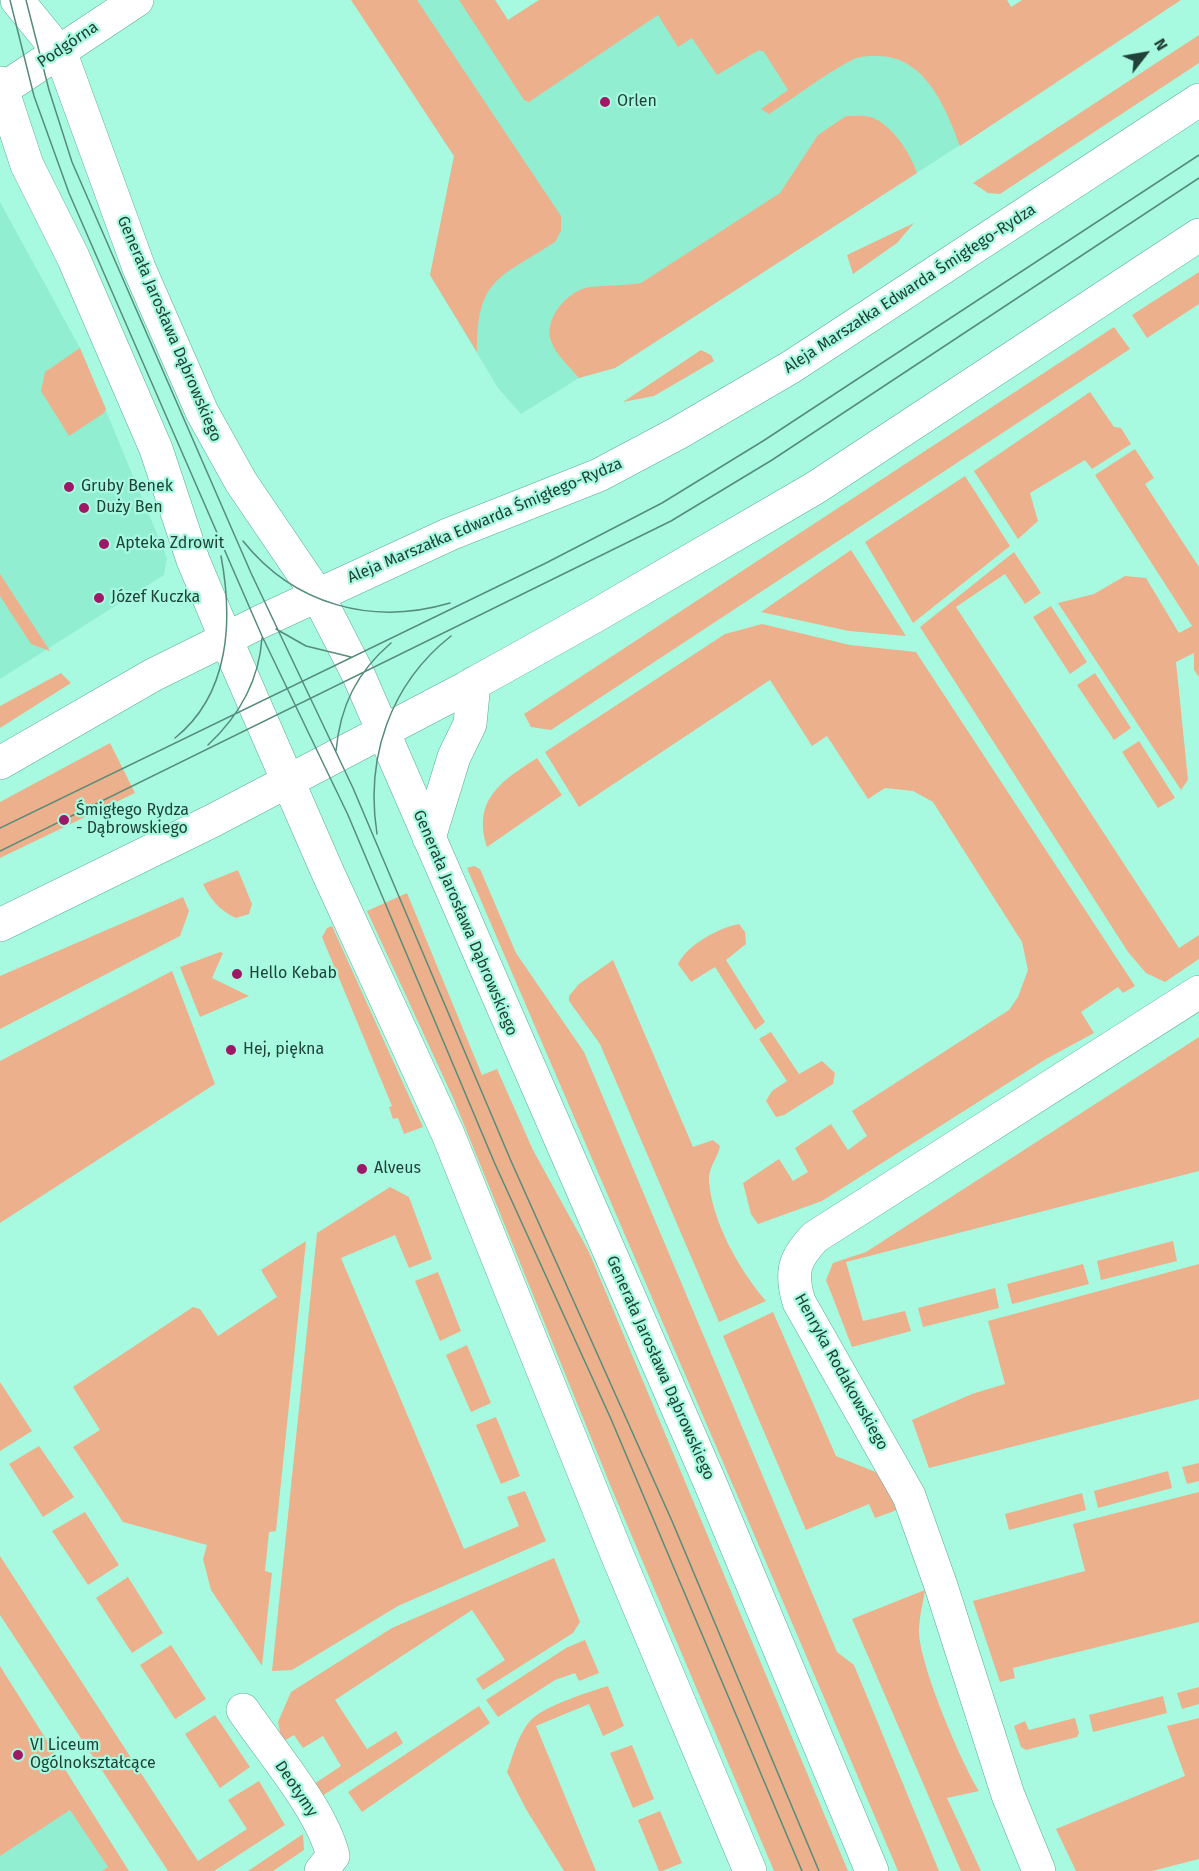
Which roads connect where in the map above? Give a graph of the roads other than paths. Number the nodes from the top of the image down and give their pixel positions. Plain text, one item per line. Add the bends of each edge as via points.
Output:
1 (17, 0) edge
2 (137, 0) edge
3 (57, 52) junction
4 (1, 88) edge
5 (1199, 100) edge
6 (1199, 235) edge
7 (317, 594) junction
8 (226, 639) junction
9 (474, 684) junction
10 (383, 732) junction
11 (0, 763) edge
12 (288, 782) junction
13 (429, 838) junction
14 (0, 925) edge
15 (1199, 992) edge
16 (243, 1710) dead end
17 (321, 1871) edge
18 (750, 1871) edge
19 (872, 1871) edge
20 (1039, 1871) edge

1 - 3 main road, Generała Jarosława Dąbrowskiego
2 - 3 main road, Podgórna
3 - 4 main road, Podgórna
3 - 7 main road, Generała Jarosława Dąbrowskiego via 85,114 139,268 202,412 241,482
4 - 8 main road via 27,165 74,256 156,449 193,560
5 - 7 main road, Aleja Marszałka Edwarda Śmigłego-Rydza via 792,367 678,433 599,475 450,534
6 - 9 main road via 815,488
7 - 8 main road, Aleja Marszałka Edwarda Śmigłego-Rydza
7 - 10 main road, Generała Jarosława Dąbrowskiego
8 - 11 main road, Aleja Marszałka Edwarda Śmigłego-Rydza via 153,675
8 - 12 main road
9 - 10 main road
9 - 13 main road via 470,724 454,758
10 - 12 main road
10 - 13 main road, Generała Jarosława Dąbrowskiego
12 - 14 main road
12 - 18 main road via 448,1134 616,1552
13 - 19 main road, Generała Jarosława Dąbrowskiego via 711,1485
15 - 20 main road, Henryka Rodakowskiego via 815,1237 795,1265 799,1302 909,1496 1008,1795
16 - 17 main road, Deotymy via 329,1840 333,1856

